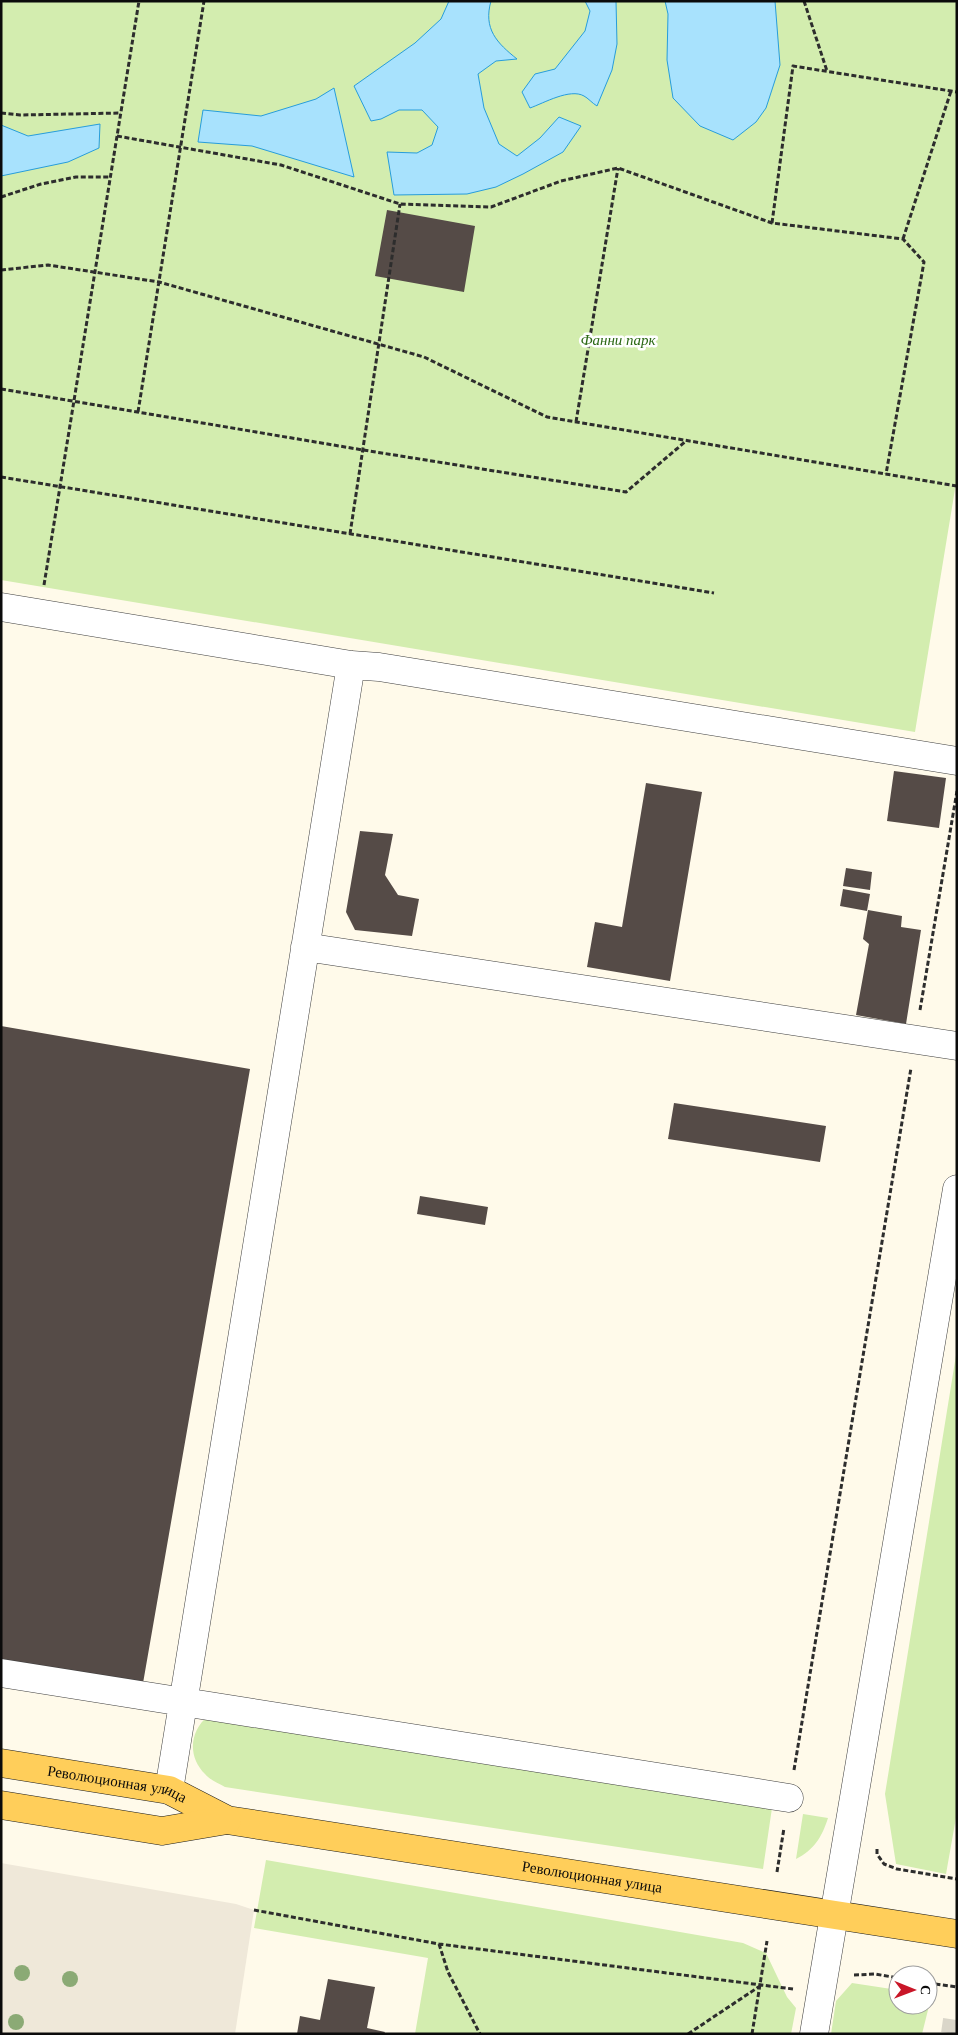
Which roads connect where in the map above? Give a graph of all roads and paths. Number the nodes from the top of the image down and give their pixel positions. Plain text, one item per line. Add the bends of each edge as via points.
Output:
1 (139, 1) edge
2 (204, 1) edge
3 (804, 1) edge
4 (827, 71) junction
5 (951, 91) junction
6 (957, 92) edge
7 (121, 112) junction
8 (1, 113) edge
9 (117, 136) junction
10 (180, 146) junction
11 (618, 168) junction
12 (111, 177) junction
13 (1, 197) edge
14 (400, 204) junction
15 (772, 223) junction
16 (903, 239) junction
17 (1, 270) edge
18 (95, 273) junction
19 (159, 282) junction
20 (379, 344) junction
21 (1, 389) edge
22 (74, 401) junction
23 (138, 412) junction
24 (576, 422) junction
25 (687, 441) junction
26 (363, 450) junction
27 (886, 474) junction
28 (1, 477) edge
29 (61, 486) junction
30 (957, 486) edge
31 (350, 534) junction
32 (714, 593) dead end
33 (1, 607) edge
34 (40, 613) junction
35 (351, 665) junction
36 (957, 761) edge
37 (957, 791) edge
38 (306, 947) junction
39 (916, 1040) junction
40 (957, 1046) edge
41 (957, 1189) edge
42 (1, 1673) edge
43 (183, 1702) junction
44 (1, 1763) edge
45 (169, 1790) junction
46 (789, 1798) junction
47 (1, 1805) edge
48 (227, 1820) junction
49 (877, 1841) dead end
50 (777, 1872) dead end
51 (957, 1879) edge
52 (254, 1910) dead end
53 (834, 1914) junction
54 (957, 1934) edge
55 (767, 1942) dead end
56 (439, 1944) junction
57 (875, 1974) dead end
58 (888, 1976) edge
59 (938, 1984) edge
60 (760, 1986) junction
61 (957, 1987) edge
62 (798, 1989) dead end
63 (480, 2034) edge
64 (688, 2034) edge
65 (752, 2034) edge
66 (814, 2034) edge

1 - 7 path
2 - 10 path
3 - 4 path
4 - 5 path
4 - 15 path via 793,66
5 - 6 path
5 - 16 path
7 - 8 path
7 - 9 path
9 - 10 path
9 - 12 path
10 - 14 path via 281,165
10 - 19 path
11 - 14 path via 561,181 491,207
11 - 15 path
11 - 24 path
12 - 13 path via 76,177
12 - 18 path
14 - 20 path
15 - 16 path
16 - 27 path via 924,262
17 - 18 path via 48,265
18 - 19 path
18 - 22 path
19 - 20 path
19 - 23 path
20 - 24 path via 424,357 547,418
20 - 26 path
21 - 22 path
22 - 23 path
22 - 29 path
23 - 26 path
24 - 25 path
25 - 26 path via 626,492
25 - 27 path
26 - 31 path
27 - 30 path
28 - 29 path
29 - 31 path
29 - 34 path
31 - 32 path
33 - 34 street
34 - 35 street
35 - 36 street
35 - 38 street
37 - 39 path
38 - 39 street
38 - 43 street
39 - 40 street
39 - 46 path
41 - 53 street
42 - 43 street
43 - 45 street
43 - 46 street
44 - 45 main road, Революционная улица
45 - 48 main road, Революционная улица
46 - 50 path
47 - 48 main road, Революционная улица via 162,1831
48 - 53 main road, Революционная улица
49 - 51 path via 877,1854 884,1864
52 - 56 path
53 - 54 main road, Революционная улица
53 - 66 street
55 - 60 path
56 - 60 path
56 - 63 path via 448,1972
57 - 58 path
59 - 61 path
60 - 62 path
60 - 64 path
60 - 65 path

